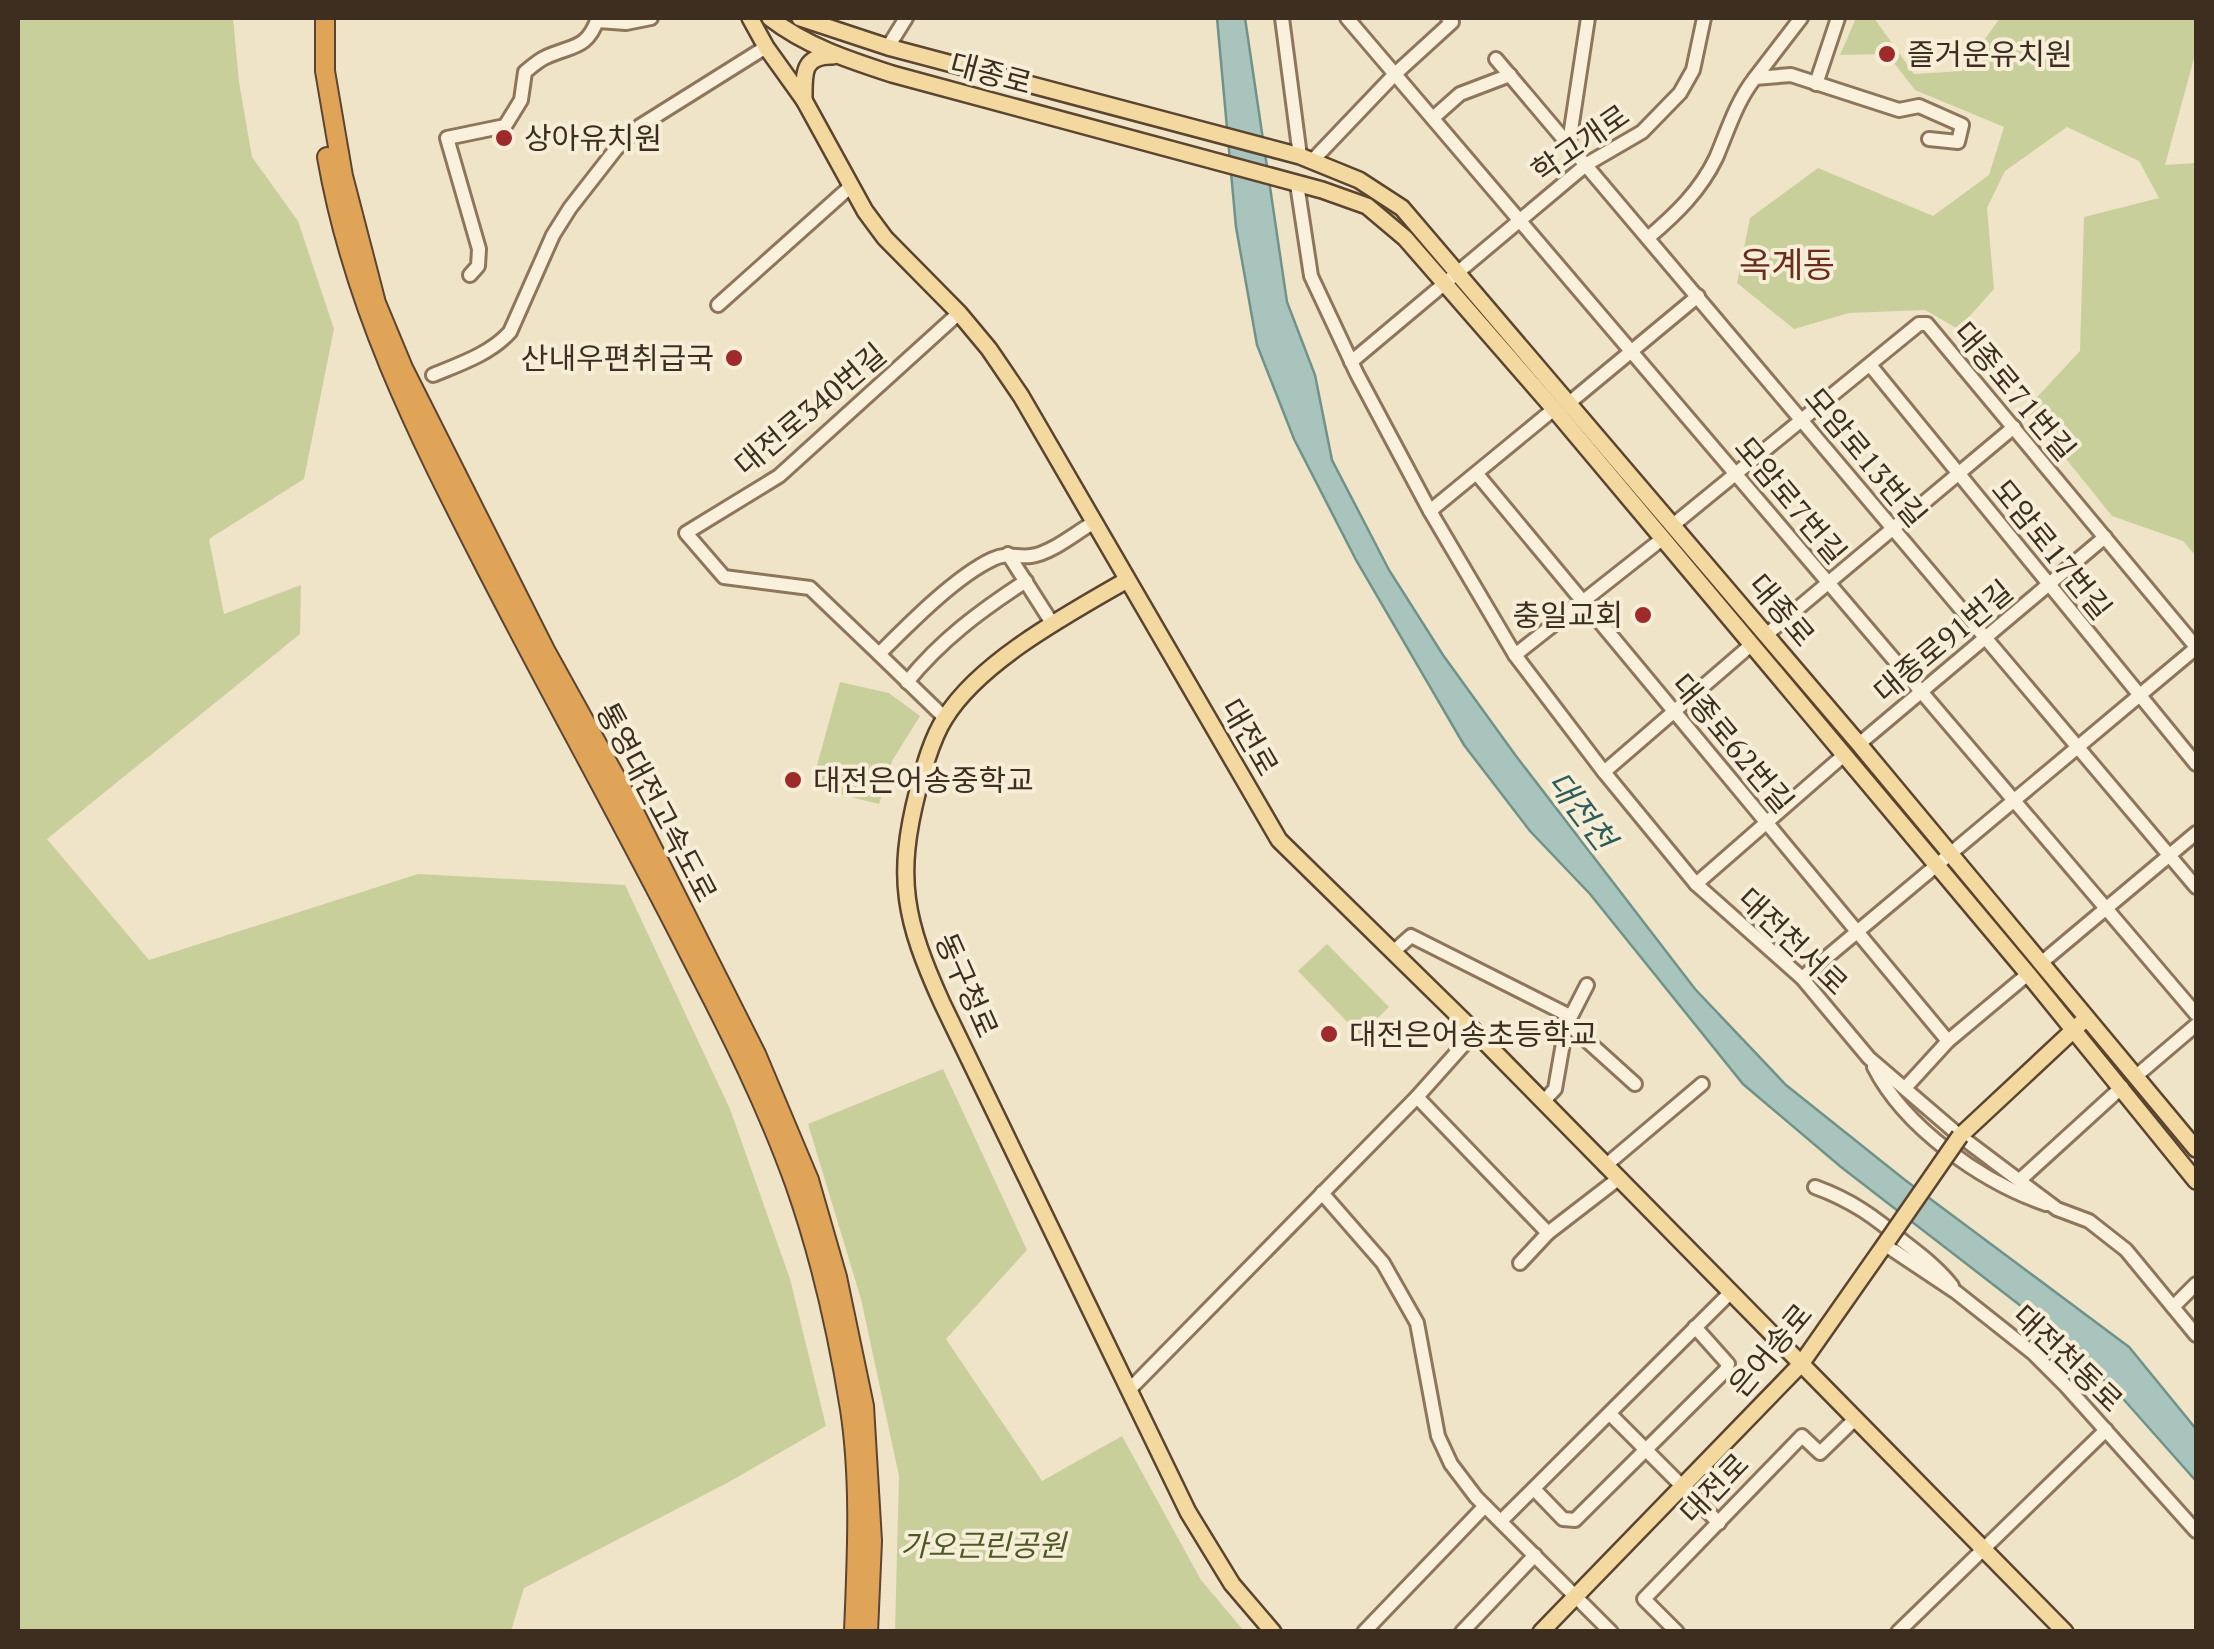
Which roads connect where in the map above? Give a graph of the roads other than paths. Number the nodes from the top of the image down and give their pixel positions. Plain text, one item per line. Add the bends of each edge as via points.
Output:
1 (314, 18) edge
2 (325, 18) edge
3 (651, 18) edge
4 (750, 18) edge
5 (770, 18) edge
6 (906, 18) edge
7 (1347, 18) edge
8 (1588, 18) edge
9 (1704, 18) edge
10 (1801, 18) edge
11 (1838, 18) edge
12 (598, 19) edge
13 (1285, 19) edge
14 (1450, 20) edge
15 (793, 22) edge
16 (766, 47) junction
17 (888, 47) junction
18 (839, 56) junction
19 (1496, 59) dead end
20 (1395, 74) junction
21 (1510, 76) junction
22 (788, 78) junction
23 (1755, 78) junction
24 (1816, 84) junction
25 (804, 100) junction
26 (1433, 118) junction
27 (1928, 139) dead end
28 (1570, 143) junction
29 (1306, 159) junction
30 (1587, 164) junction
31 (1296, 184) junction
32 (850, 186) junction
33 (1518, 218) junction
34 (1648, 237) junction
35 (1458, 269) junction
36 (470, 274) dead end
37 (1444, 282) junction
38 (1698, 296) junction
39 (718, 305) dead end
40 (958, 313) junction
41 (1630, 350) junction
42 (1351, 362) junction
43 (1870, 365) junction
44 (396, 370) junction
45 (433, 376) dead end
46 (1562, 406) junction
47 (414, 412) junction
48 (1802, 420) junction
49 (2014, 428) junction
50 (1958, 473) junction
51 (1477, 474) junction
52 (1736, 474) junction
53 (1430, 511) junction
54 (1093, 523) junction
55 (1673, 525) junction
56 (1893, 527) junction
57 (2105, 537) junction
58 (1662, 540) junction
59 (1008, 554) junction
60 (1126, 580) junction
61 (1026, 581) junction
62 (1828, 581) junction
63 (2049, 584) junction
64 (1582, 603) junction
65 (1052, 623) junction
66 (1766, 634) junction
67 (1986, 637) junction
68 (1751, 645) junction
69 (2196, 648) edge
70 (879, 654) junction
71 (1515, 655) junction
72 (906, 682) junction
73 (1921, 691) junction
74 (2140, 695) junction
75 (1676, 712) junction
76 (945, 718) junction
77 (1858, 744) junction
78 (2078, 746) junction
79 (1844, 755) junction
80 (2196, 764) edge
81 (1604, 772) junction
82 (2014, 800) junction
83 (1766, 822) junction
84 (2196, 832) edge
85 (1950, 855) junction
86 (2169, 855) junction
87 (1936, 866) junction
88 (1696, 884) junction
89 (2196, 888) edge
90 (2106, 908) junction
91 (1858, 933) junction
92 (1393, 952) junction
93 (2034, 968) junction
94 (1802, 978) junction
95 (1587, 985) dead end
96 (2196, 1014) edge
97 (1568, 1021) junction
98 (2080, 1024) junction
99 (2196, 1024) edge
100 (1474, 1032) junction
101 (1948, 1041) junction
102 (1869, 1058) junction
103 (2135, 1077) junction
104 (1635, 1084) dead end
105 (1702, 1084) dead end
106 (1904, 1088) junction
107 (2122, 1088) junction
108 (1416, 1096) junction
109 (1543, 1102) junction
110 (1960, 1136) junction
111 (2196, 1150) edge
112 (1605, 1166) junction
113 (1618, 1179) junction
114 (2021, 1179) junction
115 (2196, 1181) edge
116 (1815, 1188) dead end
117 (1322, 1193) junction
118 (2058, 1208) junction
119 (1548, 1233) junction
120 (1886, 1242) junction
121 (1520, 1262) dead end
122 (2196, 1284) edge
123 (1730, 1292) junction
124 (1956, 1292) junction
125 (2174, 1307) junction
126 (1695, 1327) junction
127 (2196, 1335) edge
128 (1801, 1364) junction
129 (1130, 1388) junction
130 (1610, 1414) junction
131 (1856, 1419) junction
132 (2106, 1430) junction
133 (1646, 1450) junction
134 (1683, 1486) junction
135 (1534, 1488) junction
136 (1485, 1506) junction
137 (1501, 1521) junction
138 (1719, 1523) junction
139 (2196, 1532) edge
140 (1982, 1547) junction
141 (1534, 1555) junction
142 (1577, 1596) junction
143 (1366, 1631) edge
144 (854, 1632) edge
145 (868, 1632) edge
146 (1273, 1632) edge
147 (1462, 1632) edge
148 (1542, 1632) edge
149 (1611, 1632) edge
150 (1677, 1632) edge
151 (1898, 1632) edge
152 (2065, 1632) edge

1 - 44 highway, 통영대전고속도로 via 313,77 332,183 365,309
2 - 44 highway, 통영대전고속도로 via 324,71 343,176
3 - 12 street via 626,24
4 - 16 main road, 대전로
5 - 15 main road
6 - 17 street
7 - 20 street, 모암로7번길
8 - 28 street
9 - 30 street, 학고개로 via 1693,70 1680,93 1642,132
10 - 23 street
11 - 24 street
12 - 36 street via 590,36 525,72 521,100 505,126 447,138 479,249
13 - 29 street
14 - 20 street
15 - 17 main road, 대종로
15 - 18 main road, 대종로
15 - 22 main road
16 - 22 main road, 대전로
16 - 45 street via 628,137 553,235 510,332
17 - 29 main road, 대종로
18 - 25 main road via 808,62
18 - 31 main road, 대종로
19 - 21 street, 모암로13번길
20 - 26 street, 모암로7번길
20 - 29 street
21 - 26 street via 1460,94
21 - 28 street, 모암로13번길
22 - 25 main road, 대전로
23 - 24 street via 1791,75
23 - 34 street via 1686,204
24 - 27 street via 1900,110 1918,106 1962,125 1958,142
25 - 32 main road, 대전로
26 - 33 street, 모암로7번길
28 - 30 street, 모암로13번길
29 - 35 main road, 대종로 via 1359,180 1402,208
30 - 33 street, 학고개로
30 - 34 street, 모암로13번길
31 - 37 main road, 대종로 via 1367,206
31 - 42 street, 대전천서로 via 1312,276
32 - 39 street
32 - 40 main road, 대전로 via 885,238
33 - 35 street, 학고개로
33 - 41 street, 모암로7번길
34 - 38 street, 모암로13번길
35 - 37 street, 학고개로
35 - 46 main road, 대종로
37 - 42 street
37 - 46 main road, 대종로
38 - 41 street
38 - 48 street, 모암로13번길
40 - 54 main road, 대전로 via 1020,396
40 - 70 street, 대전로340번길 via 779,476 686,533 724,576 810,588
41 - 46 street
41 - 52 street, 모암로7번길
42 - 53 street, 대전천서로
43 - 48 street, 대종로71번길
43 - 49 street, 대종로71번길 via 1919,324 1928,324
43 - 50 street, 모암로17번길
44 - 47 highway, 통영대전고속도로
46 - 51 street
46 - 55 main road, 대종로
46 - 58 main road, 대종로
47 - 144 highway, 통영대전고속도로 via 531,655 743,1058 795,1185 850,1410 858,1546
47 - 145 highway, 통영대전고속도로 via 626,796 756,1054 809,1180 864,1406 872,1541
48 - 52 street, 대종로71번길
48 - 56 street, 모암로13번길
49 - 50 street
49 - 57 street, 대종로71번길
50 - 56 street
50 - 63 street, 모암로17번길
51 - 53 street
51 - 64 street, 대종로62번길
52 - 55 street, 대종로71번길
52 - 62 street, 모암로7번길
53 - 71 street, 대전천서로
54 - 59 street via 1040,553
54 - 60 main road, 대전로
55 - 66 main road, 대종로
56 - 62 street
56 - 67 street, 모암로13번길
57 - 63 street, 대종로91번길
57 - 69 street, 대종로71번길
58 - 64 street
58 - 68 main road, 대종로
59 - 61 street
59 - 70 street via 924,610
60 - 65 main road, 동구청로
60 - 92 main road, 대전로 via 1278,840
61 - 65 street
61 - 72 street via 942,642
62 - 66 street
62 - 73 street, 모암로7번길
63 - 67 street, 대종로91번길
63 - 74 street, 모암로17번길
64 - 71 street
64 - 75 street, 대종로62번길
65 - 76 main road, 동구청로 via 982,677
66 - 77 main road, 대종로
67 - 73 street, 대종로91번길
67 - 78 street, 모암로13번길
68 - 75 street, 대종로
68 - 79 main road, 대종로
69 - 74 street
70 - 72 street
71 - 81 street, 대전천서로
72 - 76 street
73 - 77 street, 대종로91번길
73 - 82 street, 모암로7번길
74 - 78 street
74 - 80 street, 모암로17번길
75 - 81 street, 대종로
75 - 83 street, 대종로62번길
76 - 129 main road, 동구청로 via 907,832 904,883 916,944
77 - 85 main road, 대종로
78 - 82 street
78 - 86 street, 모암로13번길
79 - 83 street
79 - 87 main road, 대종로
81 - 88 street, 대전천서로
82 - 85 street
82 - 90 street, 모암로7번길
83 - 88 street
83 - 91 street, 대종로62번길
84 - 86 street
85 - 87 street
85 - 93 main road, 대종로
86 - 89 street, 모암로13번길
86 - 90 street
87 - 91 street
87 - 93 main road, 대종로
88 - 94 street, 대전천서로
90 - 93 street
90 - 96 street, 모암로7번길
91 - 94 street
91 - 101 street, 대종로62번길
92 - 97 street via 1411,936
92 - 100 main road, 대전로
93 - 98 main road, 대종로
93 - 101 street
94 - 102 street, 대전천서로
95 - 97 street
97 - 104 street
97 - 109 street via 1555,1090
98 - 103 main road, 대종로
98 - 107 main road, 대종로
98 - 110 main road
99 - 103 street
100 - 108 street
100 - 109 main road, 대전로
101 - 106 street
102 - 106 street, 대전천서로
102 - 118 street via 1903,1108 1942,1146 2002,1186
103 - 111 main road, 대종로
105 - 112 street
106 - 110 street, 대전천서로
107 - 114 street
107 - 115 main road, 대종로
108 - 117 street
108 - 119 street
109 - 112 main road, 대전로
110 - 114 street, 대전천서로
110 - 120 main road, 은어송로, bridge
112 - 113 main road, 대전로
113 - 119 street
113 - 123 main road, 대전로
114 - 118 street, 대전천서로
116 - 124 street via 1880,1219
117 - 129 street
117 - 136 street via 1384,1263 1416,1323 1442,1446
118 - 125 street, 대전천서로 via 2090,1221 2126,1250
119 - 121 street
120 - 124 street, 대전천동로
120 - 128 main road, 은어송로
122 - 125 street
123 - 126 street
123 - 128 main road, 대전로
124 - 132 street, 대전천동로 via 2032,1354
125 - 127 street, 대전천서로
126 - 130 street
126 - 133 street, 은어송로 via 1728,1364
128 - 131 main road, 대전로
128 - 134 main road, 은어송로
129 - 146 main road, 동구청로 via 1188,1512 1232,1584
130 - 133 street
130 - 135 street
131 - 138 street, 대전로 via 1820,1454 1802,1436
131 - 140 main road, 대전로
132 - 139 street, 대전천동로
132 - 140 street
133 - 134 street
133 - 135 street, 은어송로 via 1575,1520 1562,1520
134 - 138 street
134 - 142 main road, 은어송로
135 - 137 street
136 - 137 street
136 - 143 street
137 - 141 street
138 - 150 street, 대전로 via 1644,1598
140 - 151 street
140 - 152 main road, 대전로
141 - 142 street
141 - 147 street
142 - 148 main road, 은어송로
142 - 149 street

